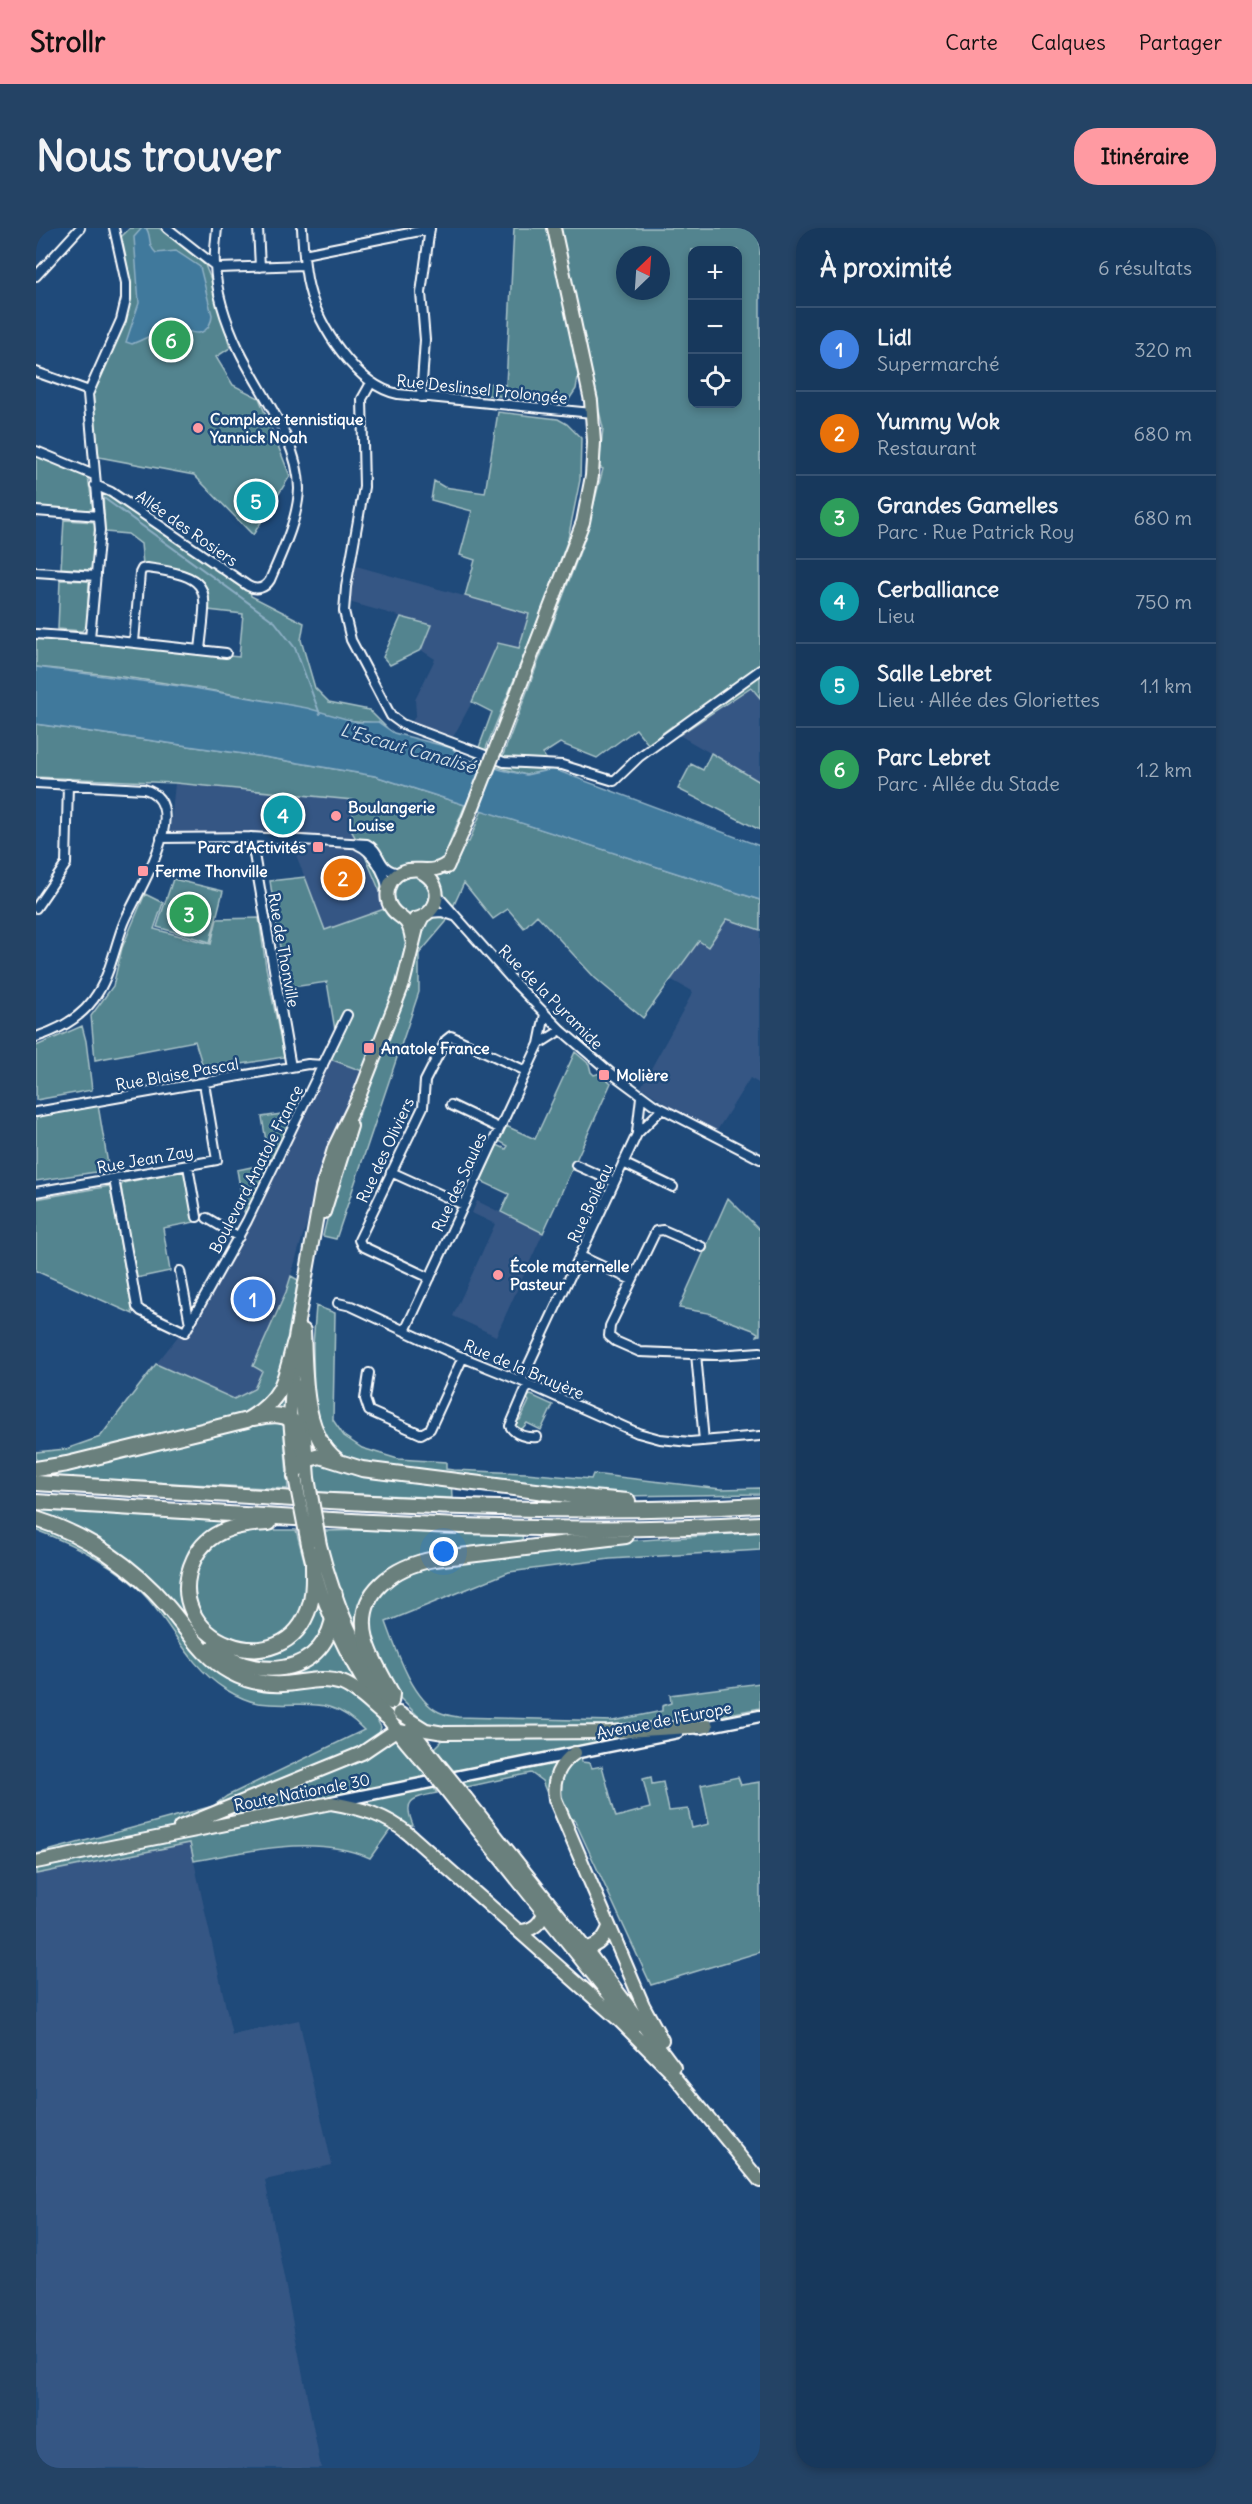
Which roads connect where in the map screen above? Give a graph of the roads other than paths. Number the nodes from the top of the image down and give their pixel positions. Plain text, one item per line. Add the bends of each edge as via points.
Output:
1 (80, 228) edge
2 (114, 228) edge
3 (167, 228) edge
4 (217, 228) edge
5 (258, 228) edge
6 (302, 228) edge
7 (430, 228) edge
8 (554, 228) edge
9 (304, 254) junction
10 (305, 265) junction
11 (214, 266) junction
12 (260, 267) junction
13 (36, 276) edge
14 (36, 372) edge
15 (371, 383) junction
16 (89, 391) junction
17 (421, 397) junction
18 (589, 413) junction
19 (36, 451) edge
20 (94, 474) junction
21 (95, 485) junction
22 (36, 512) edge
23 (99, 516) junction
24 (36, 572) edge
25 (96, 576) junction
26 (36, 634) edge
27 (90, 638) junction
28 (134, 642) junction
29 (200, 650) junction
30 (226, 653) dead end
31 (760, 670) edge
32 (493, 753) junction
33 (36, 783) edge
34 (68, 784) junction
35 (251, 837) junction
36 (161, 838) junction
37 (354, 844) junction
38 (450, 861) junction
39 (421, 872) junction
40 (400, 873) junction
41 (387, 892) junction
42 (437, 892) junction
43 (36, 908) edge
44 (425, 916) junction
45 (455, 916) junction
46 (402, 917) junction
47 (413, 944) junction
48 (544, 1014) junction
49 (346, 1015) dead end
50 (561, 1030) junction
51 (36, 1037) edge
52 (538, 1044) junction
53 (323, 1065) junction
54 (291, 1067) junction
55 (526, 1071) junction
56 (204, 1083) junction
57 (360, 1094) junction
58 (641, 1097) junction
59 (451, 1106) dead end
60 (662, 1109) junction
61 (36, 1112) edge
62 (500, 1128) junction
63 (637, 1134) junction
64 (760, 1159) edge
65 (623, 1163) junction
66 (576, 1165) dead end
67 (188, 1166) junction
68 (391, 1172) junction
69 (114, 1179) junction
70 (614, 1182) junction
71 (673, 1187) dead end
72 (36, 1192) edge
73 (464, 1205) junction
74 (197, 1216) dead end
75 (207, 1218) dead end
76 (239, 1237) junction
77 (702, 1247) dead end
78 (580, 1256) junction
79 (180, 1271) dead end
80 (430, 1278) junction
81 (632, 1280) junction
82 (338, 1303) dead end
83 (190, 1324) junction
84 (303, 1331) junction
85 (405, 1331) junction
86 (294, 1344) junction
87 (760, 1352) edge
88 (696, 1354) junction
89 (462, 1358) junction
90 (369, 1373) dead end
91 (525, 1382) junction
92 (290, 1419) junction
93 (247, 1420) junction
94 (760, 1436) edge
95 (537, 1437) dead end
96 (704, 1441) junction
97 (305, 1455) junction
98 (341, 1462) junction
99 (36, 1469) edge
100 (301, 1477) junction
101 (36, 1483) edge
102 (36, 1502) edge
103 (757, 1505) edge
104 (36, 1519) edge
105 (393, 1522) junction
106 (757, 1524) edge
107 (314, 1544) junction
108 (312, 1563) junction
109 (335, 1594) junction
110 (171, 1610) junction
111 (333, 1619) junction
112 (392, 1710) junction
113 (760, 1716) edge
114 (707, 1726) junction
115 (396, 1730) junction
116 (444, 1733) junction
117 (415, 1734) junction
118 (425, 1747) junction
119 (575, 1753) junction
120 (432, 1764) junction
121 (462, 1802) junction
122 (331, 1803) junction
123 (155, 1838) junction
124 (36, 1862) edge
125 (537, 1890) junction
126 (544, 1915) junction
127 (609, 1927) junction
128 (519, 1931) junction
129 (568, 1946) junction
130 (585, 1948) junction
131 (672, 2073) junction
132 (693, 2092) junction
133 (712, 2119) junction
134 (760, 2181) edge

1 - 13 street
2 - 16 street via 126,283 124,310
3 - 11 street
4 - 11 street
5 - 12 street
6 - 9 street
7 - 9 street
7 - 17 street via 421,293 425,345
8 - 18 main road via 580,346
9 - 10 street
10 - 12 street
10 - 15 street via 311,295 329,331 346,359
11 - 12 street
11 - 21 street, Allée des Rosiers via 229,328 293,455 298,476 295,515 270,580 256,589 248,586
14 - 16 street
15 - 17 street, Rue Deslinsel Prolongée via 392,393
15 - 32 street via 362,399 364,487 346,587 345,618 351,640 391,716 402,724
16 - 20 street
17 - 18 street, Rue Deslinsel Prolongée
18 - 32 main road via 594,442 586,510
19 - 20 street
20 - 21 street
21 - 23 street
22 - 23 street
23 - 25 street
24 - 25 street
25 - 27 street
26 - 27 street
27 - 28 street
28 - 29 street
28 - 29 street via 140,573 147,568 182,573 202,588 205,598
29 - 30 street
31 - 32 street via 639,757 614,781 562,765 504,762
32 - 38 main road, bridge
33 - 34 street
34 - 36 street via 152,791 164,808
34 - 43 street via 66,864
35 - 36 street
35 - 37 street
35 - 54 street, Rue de Thonville
36 - 51 street via 158,856 129,910 96,995 76,1018
37 - 40 street via 369,845 383,866
37 - 41 street via 366,849 382,871
38 - 39 main road via 436,870
38 - 42 main road
39 - 40 main road
39 - 42 main road via 431,878
40 - 41 main road
41 - 46 main road via 392,909
42 - 44 main road via 434,906
42 - 45 street, Rue de la Pyramide
44 - 45 street via 442,912
44 - 46 main road via 412,920
44 - 47 main road
45 - 48 street, Rue de la Pyramide
46 - 47 main road via 410,928
47 - 57 main road via 403,984
48 - 50 street, Rue de la Pyramide
48 - 52 street, Rue des Saules
49 - 53 street, Boulevard Anatole France
50 - 52 street
50 - 58 street, Rue de la Pyramide
52 - 55 street, Rue des Saules
53 - 54 street, Rue Blaise Pascal
53 - 76 street, Boulevard Anatole France
54 - 56 street, Rue Blaise Pascal
55 - 62 street, Rue des Saules
55 - 68 street, Rue des Oliviers via 454,1036 446,1040 426,1079 424,1104
56 - 61 street, Rue Blaise Pascal
56 - 67 street, Rue Jean Zay via 217,1160
57 - 84 main road via 316,1241
57 - 86 main road via 335,1146 322,1187
58 - 60 street, Rue de la Pyramide
58 - 63 street, Rue Boileau
59 - 62 street
60 - 63 street, Rue Boileau
60 - 64 street, Rue de la Pyramide
62 - 73 street, Rue des Saules
63 - 65 street, Rue Boileau
65 - 70 street, Rue Boileau
65 - 71 street
66 - 70 street
67 - 69 street, Rue Jean Zay
67 - 74 street
68 - 73 street
68 - 80 street, Rue des Oliviers via 359,1243
69 - 72 street, Rue Jean Zay
69 - 83 street, Boulevard Anatole France via 138,1307 185,1332
70 - 78 street, Rue Boileau
73 - 80 street, Rue des Saules
75 - 76 street
76 - 83 street, Boulevard Anatole France
77 - 81 street via 658,1230
78 - 81 street
78 - 91 street, Rue Boileau
79 - 83 street
80 - 85 street, Rue des Saules
81 - 88 street via 609,1336 637,1352
82 - 85 street, Rue de la Bruyère
84 - 97 main road
84 - 98 highway via 314,1428 326,1450
85 - 89 street, Rue de la Bruyère
86 - 92 main road
86 - 93 highway via 279,1393 266,1408
87 - 88 street
88 - 96 street
89 - 90 street via 430,1429 421,1434 369,1411
89 - 91 street, Rue de la Bruyère
91 - 95 street, Rue Boileau via 510,1428 526,1437
91 - 96 street, Rue de la Bruyère via 633,1432 664,1440
92 - 93 highway via 273,1415
92 - 97 highway via 298,1428
92 - 100 main road
93 - 99 highway
94 - 96 street, Rue de la Bruyère
97 - 98 highway
97 - 100 highway via 297,1466
98 - 103 highway via 362,1469 592,1498
100 - 107 main road, bridge
101 - 103 highway via 495,1507
102 - 105 highway
104 - 110 highway via 70,1532 111,1556
105 - 106 highway via 566,1528
105 - 108 highway via 258,1523 224,1530 201,1547 193,1562 188,1589 193,1612 202,1627 226,1644 254,1650 275,1645 296,1629 308,1610
106 - 112 highway via 553,1544 435,1559 400,1569 375,1590 365,1619 367,1644 392,1694
107 - 108 main road
107 - 109 main road
108 - 111 main road
109 - 111 highway
109 - 112 main road
110 - 111 highway via 216,1652 239,1665 261,1670 290,1667 312,1655
110 - 112 highway via 206,1653 233,1673 271,1684 338,1682
111 - 112 main road via 360,1678
112 - 115 main road
112 - 116 main road via 426,1730
112 - 117 main road
113 - 114 main road, Avenue de l'Europe
114 - 116 main road via 609,1732
114 - 119 main road, Avenue de l'Europe
115 - 117 main road
115 - 120 main road
115 - 123 main road via 362,1752
116 - 118 main road via 431,1738
117 - 118 main road
118 - 120 main road via 424,1759
119 - 122 main road, Route Nationale 30
119 - 127 main road via 556,1776 555,1799
120 - 121 main road, bridge
121 - 125 main road
121 - 126 main road
122 - 123 main road, Route Nationale 30
122 - 128 main road via 372,1812 399,1826
123 - 124 main road, Route Nationale 30
125 - 126 main road via 545,1904
125 - 130 main road
126 - 128 main road via 534,1928
126 - 129 main road
127 - 130 main road via 600,1942
127 - 132 main road via 651,2020
128 - 131 main road
129 - 130 main road
129 - 131 main road
130 - 132 main road
131 - 133 main road
132 - 133 main road
133 - 134 main road

